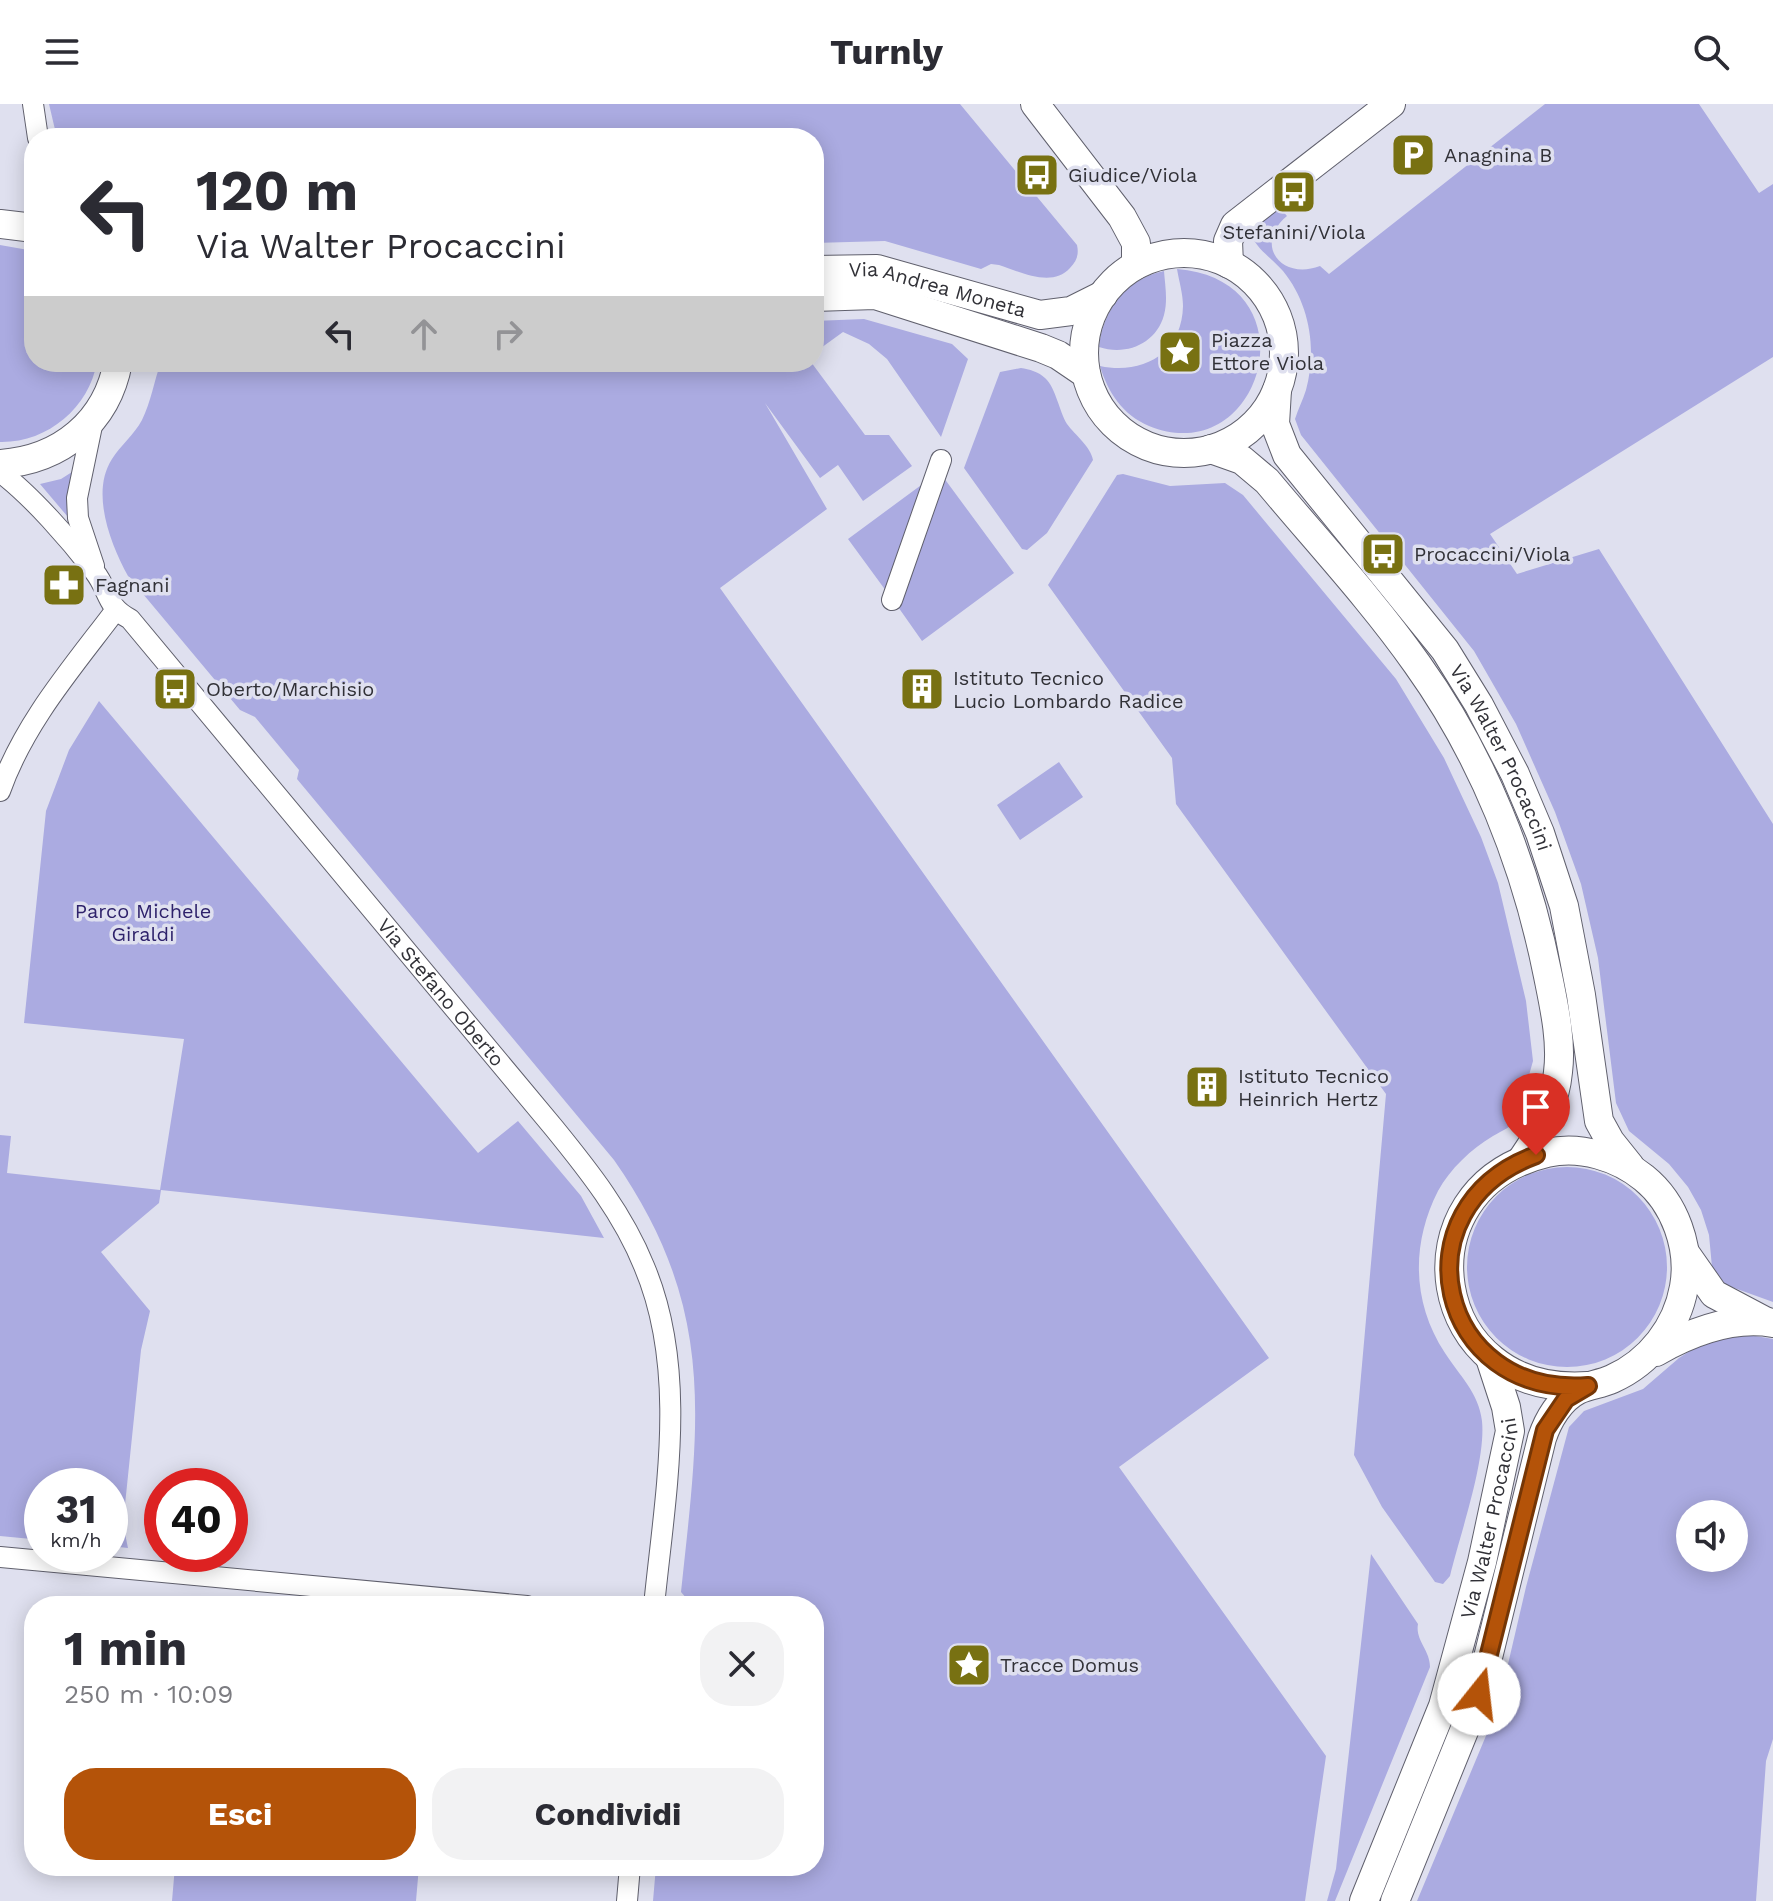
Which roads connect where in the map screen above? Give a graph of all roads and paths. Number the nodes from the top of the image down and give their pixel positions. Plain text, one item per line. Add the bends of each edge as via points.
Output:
1 (33, 104) edge
2 (1035, 104) edge
3 (1391, 104) edge
4 (37, 128) edge
5 (0, 224) edge
6 (24, 225) edge
7 (1229, 264) junction
8 (1136, 265) junction
9 (824, 270) edge
10 (1103, 295) junction
11 (824, 297) edge
12 (115, 372) edge
13 (1086, 374) junction
14 (1277, 390) junction
15 (93, 421) junction
16 (1211, 449) junction
17 (941, 460) dead end
18 (0, 464) edge
19 (0, 472) edge
20 (96, 574) junction
21 (892, 600) dead end
22 (115, 611) junction
23 (0, 791) edge
24 (1521, 1161) junction
25 (1634, 1171) junction
26 (1686, 1254) junction
27 (1769, 1322) edge
28 (1490, 1358) junction
29 (1645, 1358) junction
30 (1588, 1386) junction
31 (0, 1557) edge
32 (419, 1596) edge
33 (655, 1596) edge
34 (629, 1876) edge
35 (627, 1901) edge
36 (1364, 1901) edge
37 (1395, 1901) edge

1 - 4 street
2 - 8 street via 1122,217 1136,243
3 - 7 street via 1235,225 1228,241
5 - 6 street
7 - 8 street via 1191,253
7 - 14 street via 1258,287 1277,318 1284,354
8 - 10 street
9 - 10 street, Via Andrea Moneta via 886,271 1040,315 1071,311
10 - 13 street via 1085,344
11 - 13 street, Via Andrea Moneta via 875,295 904,303 1041,348
12 - 15 street
13 - 16 street via 1105,414 1134,440 1167,452
14 - 16 street via 1243,434
14 - 25 street, Via Walter Procaccini via 1275,424 1287,455 1445,650 1521,788 1564,906 1597,1114 1605,1134
15 - 18 street via 43,455
15 - 20 street via 77,498
16 - 24 street, Via Walter Procaccini via 1242,460 1267,481 1407,650 1489,790 1529,897 1558,1036 1554,1094 1539,1135
17 - 21 street
19 - 20 street, Via Stefano Oberto
20 - 22 street, Via Stefano Oberto
22 - 23 street via 34,721
22 - 33 street, Via Stefano Oberto via 130,619 564,1140 627,1230 654,1293 667,1366 668,1465
24 - 25 street, Via Walter Procaccini via 1555,1151 1583,1151
24 - 28 street, Via Walter Procaccini via 1486,1182 1464,1213 1451,1250 1457,1312
25 - 26 street, Via Walter Procaccini via 1668,1207
26 - 27 street via 1714,1294
26 - 29 street, Via Walter Procaccini via 1675,1318
27 - 29 street via 1717,1325
28 - 30 street, Via Walter Procaccini via 1540,1384
28 - 36 street, Via Walter Procaccini via 1510,1431 1482,1562 1443,1706
29 - 30 street, Via Walter Procaccini via 1614,1378
30 - 37 street, Via Walter Procaccini via 1566,1399 1545,1430 1479,1694
31 - 32 street
34 - 35 street

